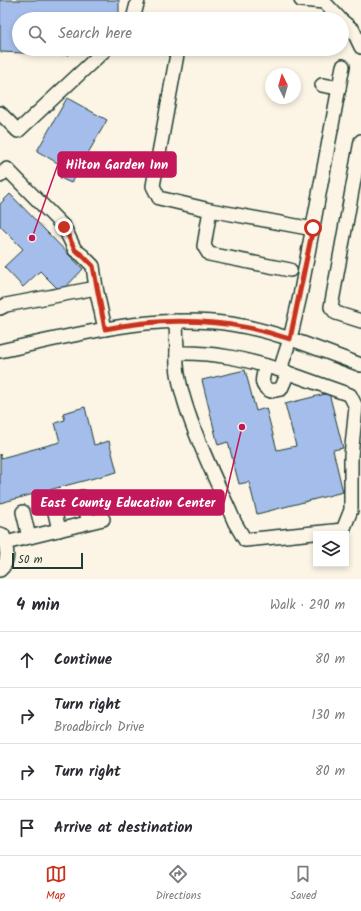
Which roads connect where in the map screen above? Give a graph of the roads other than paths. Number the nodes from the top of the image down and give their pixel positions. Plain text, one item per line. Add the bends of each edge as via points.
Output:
1 (138, 0) edge
2 (301, 0) edge
3 (323, 1) edge
4 (135, 12) edge
5 (333, 12) edge
6 (349, 27) edge
7 (361, 47) edge
8 (98, 56) edge
9 (177, 56) edge
10 (343, 66) dead end
11 (322, 85) dead end
12 (339, 88) junction
13 (0, 113) edge
14 (361, 141) edge
15 (0, 176) edge
16 (210, 210) junction
17 (313, 228) junction
18 (290, 270) dead end
19 (96, 288) junction
20 (0, 308) edge
21 (176, 321) junction
22 (361, 321) edge
23 (105, 329) junction
24 (290, 339) junction
25 (1, 346) edge
26 (177, 354) junction
27 (360, 361) edge
28 (266, 366) junction
29 (284, 371) junction
30 (82, 497) dead end
31 (53, 504) dead end
32 (23, 512) dead end
33 (104, 519) dead end
34 (89, 522) junction
35 (59, 530) junction
36 (29, 537) junction
37 (2, 538) edge
38 (0, 570) edge

1 - 4 street
2 - 3 street
3 - 5 street
6 - 7 street
8 - 13 street via 18,131
9 - 16 street via 153,186 159,198
10 - 12 street
11 - 12 street
12 - 17 street
14 - 22 street via 331,307 336,313
15 - 19 street via 7,169 64,227 75,250 93,266
16 - 17 street
16 - 18 street via 204,246 209,254
17 - 24 street
19 - 20 street via 6,304
19 - 23 street
21 - 23 street
21 - 24 street via 230,324
21 - 26 street
23 - 25 street
24 - 27 street
24 - 29 street
26 - 28 street via 212,354 243,358
26 - 29 street via 176,366 186,407 235,523 245,540 343,530 351,510 351,456 356,407 350,395
28 - 29 street
28 - 29 street via 262,381 264,387 271,391 281,389
30 - 34 street
31 - 35 street
32 - 36 street
33 - 34 street
34 - 35 street
35 - 36 street
36 - 37 street
37 - 38 street via 7,556

